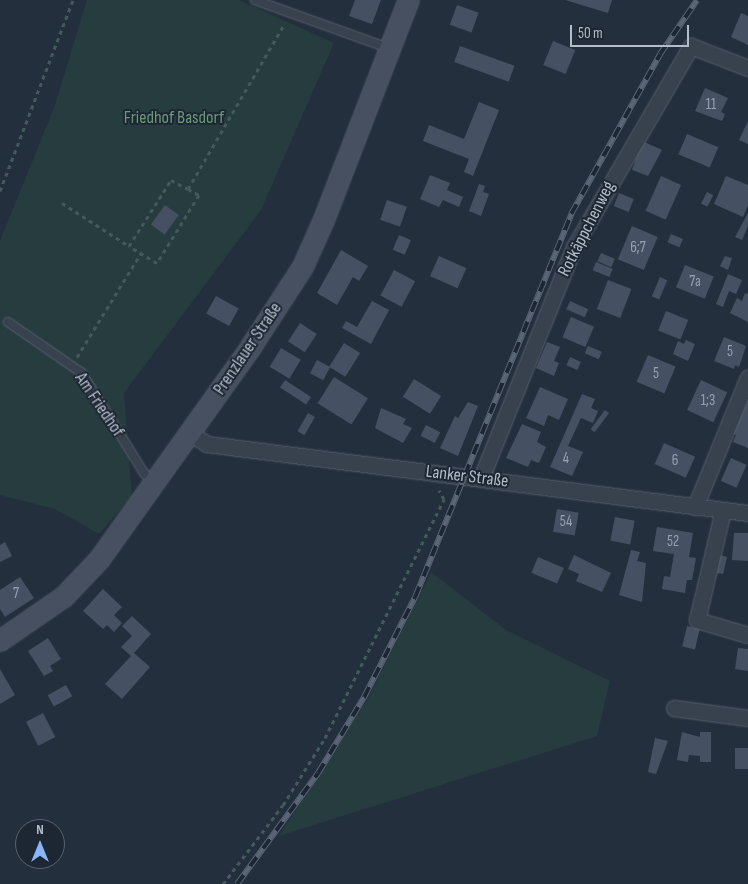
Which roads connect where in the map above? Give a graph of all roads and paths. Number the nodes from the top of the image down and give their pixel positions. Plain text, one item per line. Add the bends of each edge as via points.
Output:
1 (73, 0) edge
2 (255, 0) edge
3 (409, 0) edge
4 (290, 13) junction
5 (390, 49) junction
6 (748, 68) edge
7 (188, 189) junction
8 (0, 191) edge
9 (62, 203) dead end
10 (129, 246) junction
11 (141, 253) junction
12 (8, 322) dead end
13 (72, 366) junction
14 (748, 377) edge
15 (190, 433) junction
16 (436, 474) junction
17 (482, 478) junction
18 (154, 482) junction
19 (695, 507) junction
20 (723, 510) junction
21 (748, 513) edge
22 (748, 635) edge
23 (0, 641) edge
24 (674, 708) dead end
25 (748, 718) edge
26 (223, 884) edge

1 - 8 path
2 - 4 lane
3 - 5 main road, Prenzlauer Straße
4 - 5 lane
4 - 7 path
5 - 15 main road, Prenzlauer Straße via 303,267
6 - 17 street, Rotkäppchenweg via 691,46 574,247
7 - 10 path via 171,180
7 - 11 path via 199,195 157,264
9 - 10 path
10 - 11 path
11 - 13 path
12 - 13 lane, Am Friedhof
13 - 18 lane, Am Friedhof via 82,373 144,473
14 - 19 street
15 - 16 street, Lanker Straße via 207,444
15 - 18 main road, Prenzlauer Straße
16 - 17 street, Lanker Straße
16 - 26 path via 436,489 443,492 444,499 325,738 283,806
17 - 19 street, Lanker Straße
18 - 23 main road, Prenzlauer Straße via 83,579 64,597
19 - 20 street, Lanker Straße
20 - 21 street, Lanker Straße
20 - 22 street via 698,620
24 - 25 street

